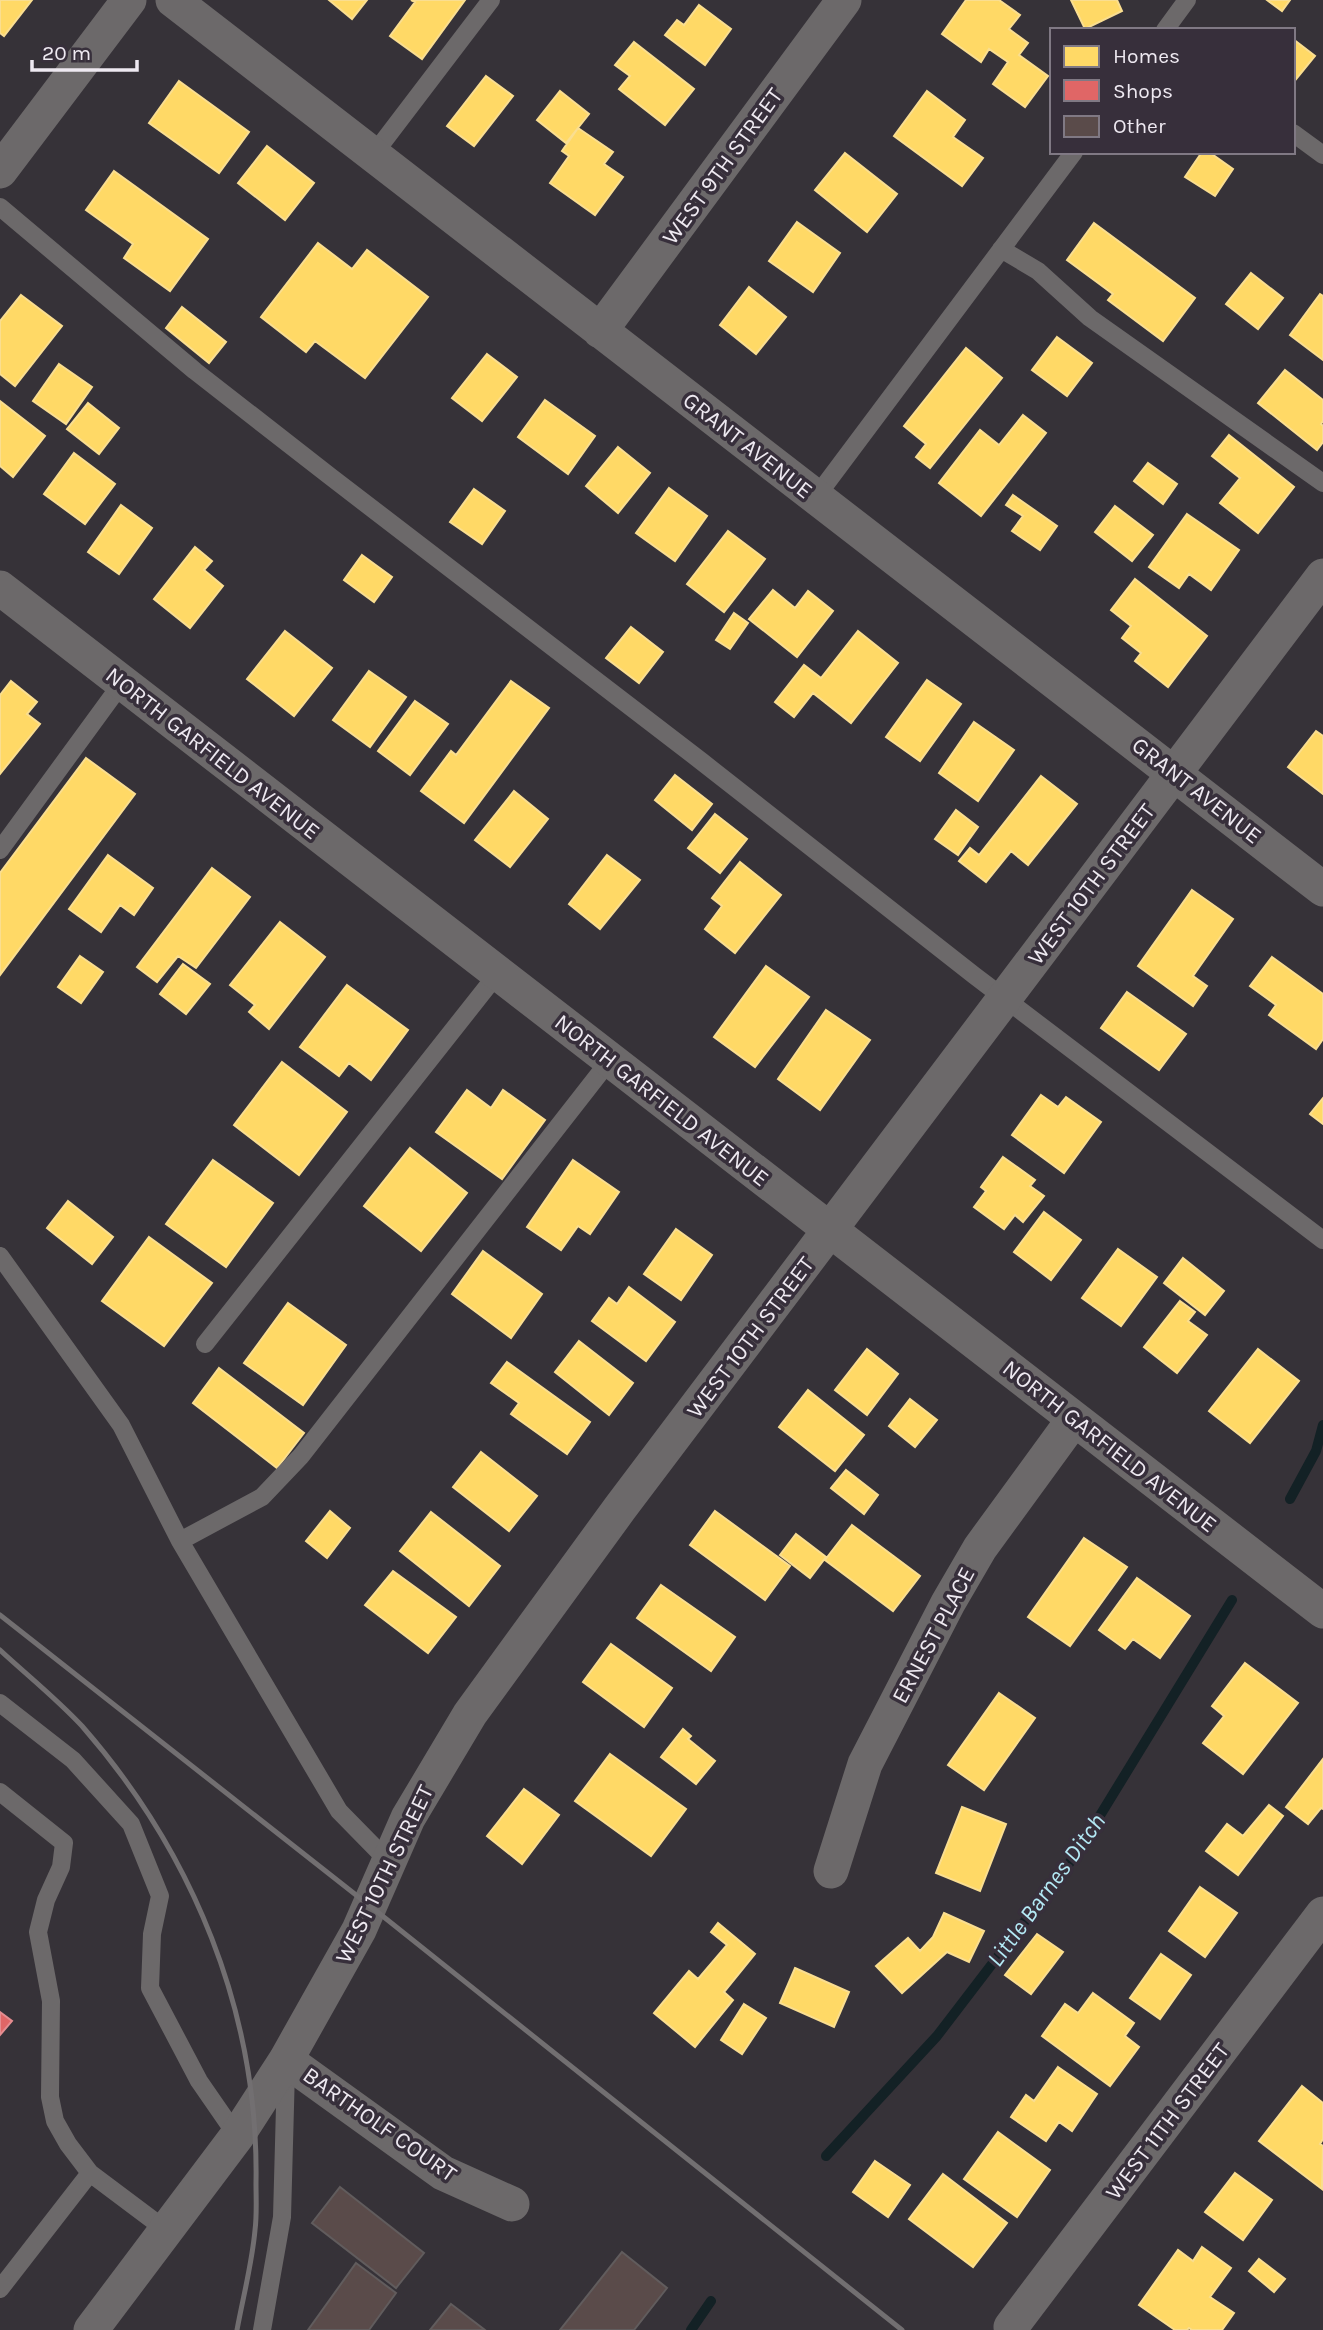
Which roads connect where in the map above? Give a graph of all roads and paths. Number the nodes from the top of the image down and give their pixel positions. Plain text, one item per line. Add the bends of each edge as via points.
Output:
1 (129, 0) edge
2 (173, 0) edge
3 (491, 0) edge
4 (844, 0) edge
5 (1187, 0) edge
6 (1166, 28) edge
7 (1295, 134) edge
8 (1073, 154) edge
9 (373, 155) junction
10 (1323, 155) edge
11 (0, 171) edge
12 (0, 207) edge
13 (1001, 250) junction
14 (600, 331) junction
15 (1323, 483) edge
16 (816, 497) junction
17 (1323, 576) edge
18 (0, 589) edge
19 (122, 683) junction
20 (1175, 772) junction
21 (0, 850) edge
22 (1323, 888) edge
23 (498, 973) junction
24 (1006, 998) junction
25 (610, 1059) junction
26 (831, 1230) junction
27 (1323, 1240) edge
28 (0, 1256) edge
29 (205, 1344) dead end
30 (1074, 1419) junction
31 (180, 1541) junction
32 (1323, 1611) edge
33 (0, 1703) edge
34 (0, 1792) edge
35 (389, 1862) junction
36 (831, 1871) dead end
37 (1323, 1914) edge
38 (286, 2060) junction
39 (237, 2136) junction
40 (90, 2174) junction
41 (512, 2204) dead end
42 (166, 2230) junction
43 (0, 2289) edge
44 (1011, 2327) dead end
45 (91, 2330) edge
46 (262, 2330) edge

1 - 11 street
2 - 9 street, GRANT AVENUE
3 - 9 lane
4 - 14 street, WEST 9TH STREET
5 - 6 lane
7 - 10 lane
8 - 13 lane
9 - 14 street, GRANT AVENUE
12 - 24 lane via 195,371
13 - 15 lane via 1038,271 1100,325
13 - 16 lane
14 - 16 street, GRANT AVENUE
16 - 20 street, GRANT AVENUE
17 - 20 street, WEST 10TH STREET
18 - 19 street, NORTH GARFIELD AVENUE
19 - 21 lane
19 - 23 street, NORTH GARFIELD AVENUE
20 - 22 street, GRANT AVENUE
20 - 24 street, WEST 10TH STREET
23 - 25 street, NORTH GARFIELD AVENUE
23 - 29 lane
24 - 26 street, WEST 10TH STREET
24 - 27 lane
25 - 26 street, NORTH GARFIELD AVENUE
25 - 31 lane via 301,1456 262,1497
26 - 30 street, NORTH GARFIELD AVENUE
26 - 35 street, WEST 10TH STREET via 470,1714 408,1818
28 - 31 lane via 121,1425
30 - 32 street, NORTH GARFIELD AVENUE
30 - 36 street, ERNEST PLACE via 980,1548 948,1603 865,1764
31 - 35 lane via 340,1811
33 - 39 lane via 73,1760 131,1824 160,1896 149,1987 199,2081
34 - 40 lane via 64,1843 61,1867 38,1932 51,2001 50,2097 55,2121
35 - 38 street, WEST 10TH STREET via 359,1930
37 - 44 street, WEST 11TH STREET
38 - 39 street, WEST 10TH STREET
38 - 41 street, BARTHOLF COURT via 443,2173
38 - 46 lane via 282,2217
39 - 42 street, WEST 10TH STREET
40 - 42 lane
40 - 43 lane
42 - 45 street, WEST 10TH STREET

